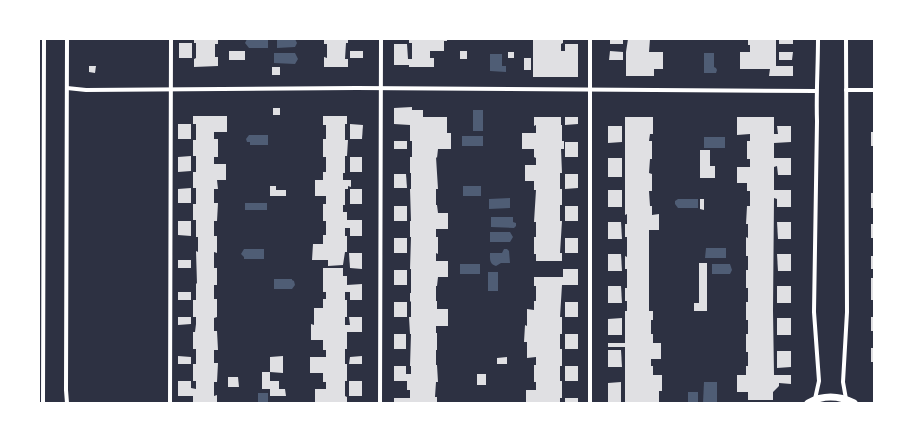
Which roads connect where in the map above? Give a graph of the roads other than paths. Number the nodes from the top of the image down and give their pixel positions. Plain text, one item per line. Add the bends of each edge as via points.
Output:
1 (44, 39) edge
2 (67, 39) edge
3 (171, 39) edge
4 (381, 39) edge
5 (590, 39) edge
6 (818, 39) edge
7 (846, 39) edge
8 (67, 88) junction
9 (381, 88) junction
10 (590, 89) junction
11 (171, 90) junction
12 (846, 90) junction
13 (874, 90) edge
14 (816, 91) junction
15 (41, 192) edge
16 (815, 399) junction
17 (846, 399) junction
18 (43, 403) edge
19 (67, 403) edge
20 (170, 403) edge
21 (380, 403) edge
22 (590, 403) edge
23 (808, 403) edge
24 (854, 403) edge

1 - 15 street
2 - 8 street
3 - 11 street
4 - 9 street
5 - 10 street
6 - 14 street
7 - 12 street
8 - 11 street
8 - 19 street
9 - 10 street
9 - 11 street
9 - 21 street
10 - 14 street
10 - 22 street
11 - 20 street
12 - 13 street
12 - 17 street via 847,312 843,382
14 - 16 street via 814,312 820,381
15 - 18 street
16 - 17 street
16 - 23 street
17 - 24 street

